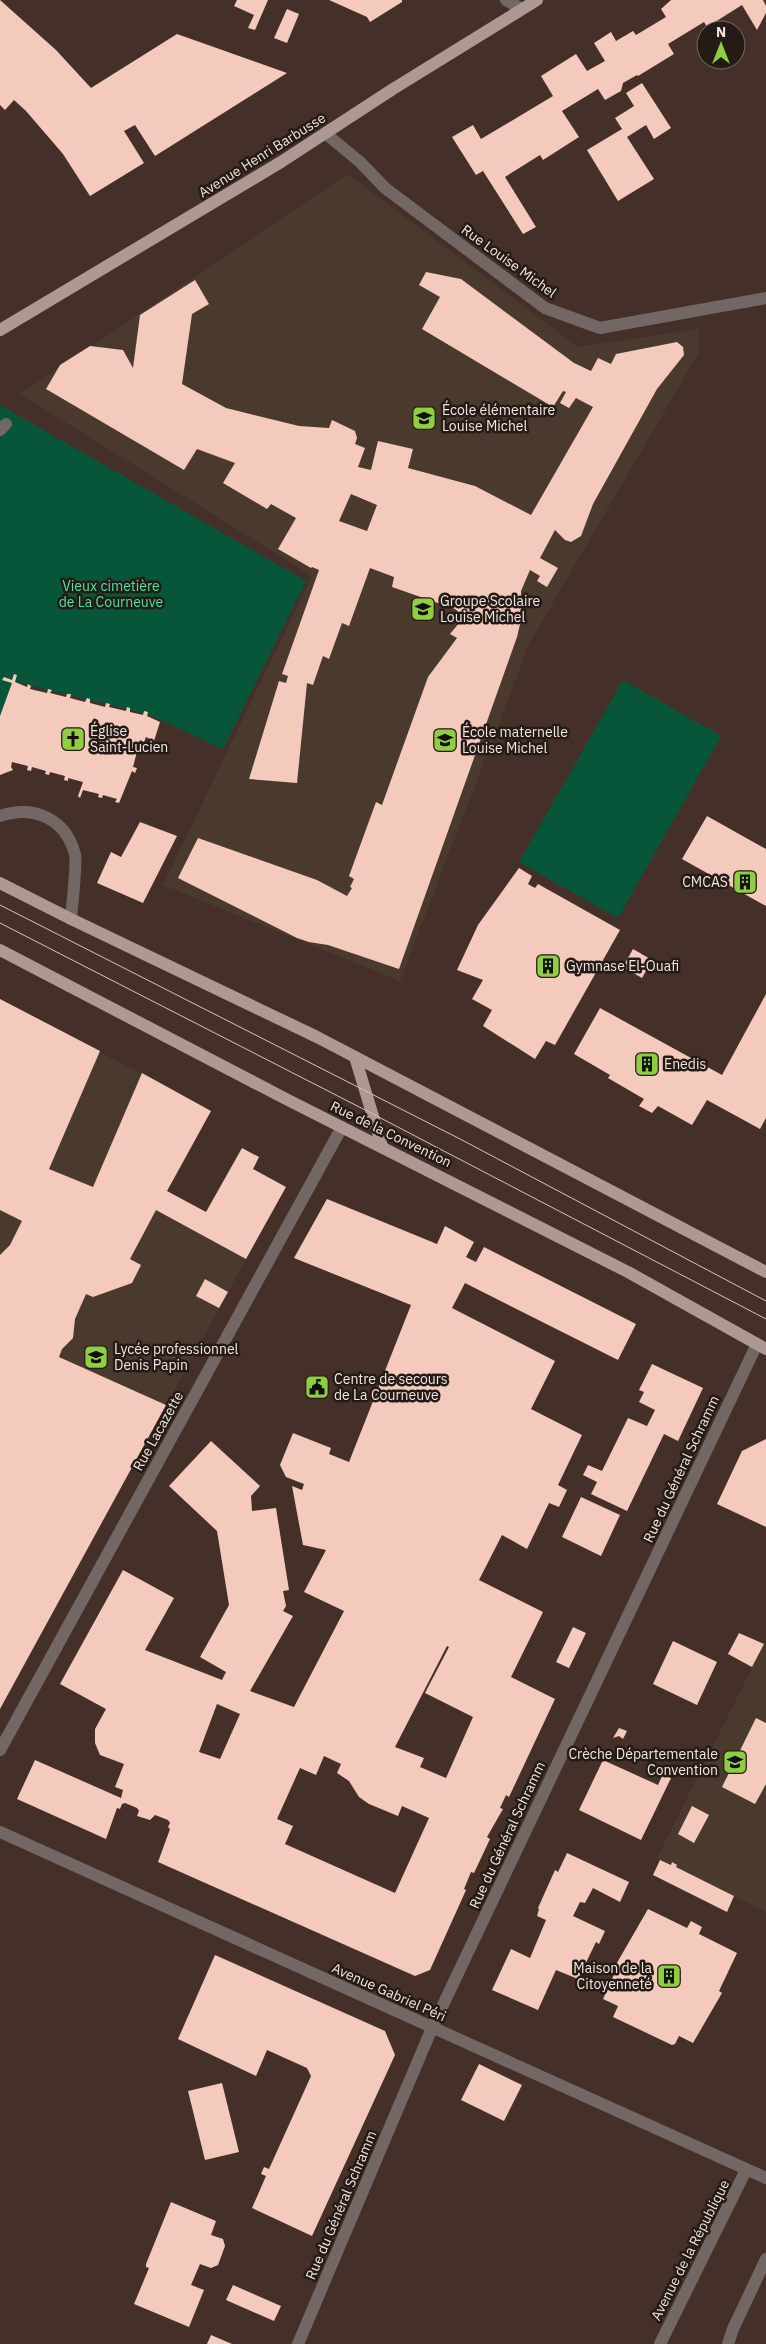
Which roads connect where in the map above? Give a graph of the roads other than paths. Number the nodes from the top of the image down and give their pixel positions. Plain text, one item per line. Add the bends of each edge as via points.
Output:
1 (506, 0) edge
2 (536, 0) edge
3 (522, 9) junction
4 (325, 133) junction
5 (766, 298) edge
6 (0, 330) edge
7 (0, 816) edge
8 (0, 883) edge
9 (71, 919) junction
10 (0, 950) edge
11 (355, 1057) junction
12 (342, 1127) junction
13 (382, 1146) junction
14 (766, 1272) edge
15 (761, 1347) edge
16 (0, 1750) edge
17 (0, 1832) edge
18 (432, 2028) junction
19 (746, 2170) junction
20 (766, 2178) edge
21 (766, 2259) edge
22 (298, 2344) edge
23 (660, 2344) edge
24 (728, 2344) edge

1 - 3 street
2 - 3 main road, Avenue Henri Barbusse
3 - 4 main road, Avenue Henri Barbusse
4 - 5 street, Rue Louise Michel via 385,188 545,308 600,328
4 - 6 main road, Avenue Henri Barbusse
7 - 9 street via 26,812 50,818 67,835 76,855
8 - 9 main road
9 - 11 main road
10 - 12 main road, Rue de la Convention
11 - 13 main road
11 - 14 main road
12 - 13 main road, Rue de la Convention
12 - 16 street, Rue Lacazette
13 - 15 main road, Rue de la Convention via 628,1272
15 - 18 street, Rue du Général Schramm
17 - 18 street, Avenue Gabriel Péri
18 - 19 street, Avenue Gabriel Péri
18 - 22 street, Rue du Général Schramm
19 - 20 street, Avenue Gabriel Péri
19 - 23 street, Avenue de la République
21 - 24 street

